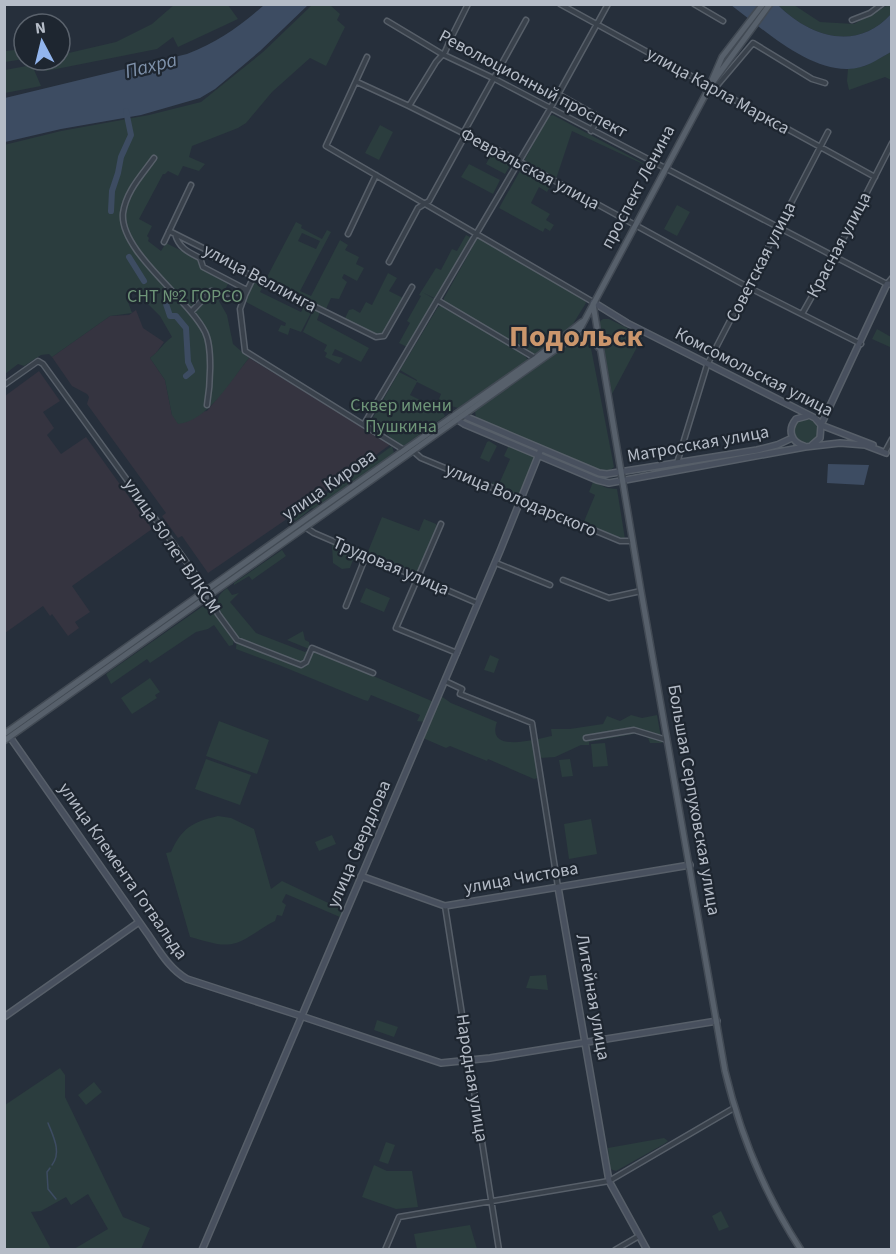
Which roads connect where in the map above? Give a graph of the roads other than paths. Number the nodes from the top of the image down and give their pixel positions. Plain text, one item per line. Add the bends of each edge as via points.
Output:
1 (468, 4) edge
2 (560, 4) edge
3 (608, 4) edge
4 (694, 4) edge
5 (763, 4) edge
6 (771, 4) edge
7 (882, 4) edge
8 (525, 20) dead end
9 (852, 20) dead end
10 (387, 21) dead end
11 (723, 21) dead end
12 (597, 24) junction
13 (442, 54) junction
14 (367, 57) dead end
15 (725, 59) junction
16 (493, 78) junction
17 (357, 82) junction
18 (825, 83) dead end
19 (712, 87) junction
20 (558, 94) junction
21 (409, 106) junction
22 (550, 109) junction
23 (591, 131) junction
24 (828, 132) dead end
25 (466, 134) junction
26 (891, 143) edge
27 (819, 146) junction
28 (154, 158) dead end
29 (519, 162) junction
30 (664, 169) junction
31 (376, 176) junction
32 (875, 177) junction
33 (191, 185) dead end
34 (424, 203) junction
35 (634, 225) junction
36 (779, 228) junction
37 (169, 231) junction
38 (476, 233) junction
39 (176, 234) junction
40 (348, 234) dead end
41 (164, 242) dead end
42 (834, 257) junction
43 (389, 262) dead end
44 (254, 276) junction
45 (891, 278) edge
46 (889, 284) edge
47 (412, 287) dead end
48 (748, 287) junction
49 (247, 291) junction
50 (437, 300) junction
51 (593, 302) junction
52 (191, 312) junction
53 (610, 314) junction
54 (802, 314) junction
55 (594, 315) junction
56 (584, 321) junction
57 (572, 338) junction
58 (861, 344) junction
59 (599, 350) junction
60 (536, 358) junction
61 (707, 365) junction
62 (4, 385) edge
63 (207, 405) dead end
64 (831, 406) junction
65 (809, 416) junction
66 (458, 417) junction
67 (815, 418) junction
68 (364, 424) junction
69 (821, 426) junction
70 (792, 438) junction
71 (891, 440) edge
72 (808, 446) junction
73 (542, 449) junction
74 (409, 452) junction
75 (887, 454) edge
76 (539, 456) junction
77 (677, 463) junction
78 (621, 473) junction
79 (622, 481) junction
80 (343, 497) junction
81 (521, 500) junction
82 (441, 524) dead end
83 (305, 527) junction
84 (296, 530) junction
85 (632, 541) junction
86 (366, 556) junction
87 (496, 562) junction
88 (418, 578) junction
89 (563, 580) dead end
90 (550, 585) dead end
91 (641, 591) junction
92 (207, 593) junction
93 (478, 604) junction
94 (346, 606) dead end
95 (457, 653) junction
96 (373, 673) dead end
97 (445, 681) junction
98 (7, 733) edge
99 (586, 738) dead end
100 (668, 740) junction
101 (4, 741) edge
102 (690, 865) junction
103 (361, 876) junction
104 (558, 887) junction
105 (446, 906) junction
106 (139, 922) junction
107 (301, 1016) junction
108 (4, 1017) edge
109 (717, 1021) junction
110 (586, 1042) junction
111 (470, 1061) junction
112 (735, 1108) junction
113 (609, 1181) junction
114 (491, 1201) junction
115 (639, 1236) junction
116 (798, 1248) edge
117 (202, 1250) edge
118 (385, 1250) edge
119 (499, 1250) edge
120 (615, 1250) edge
121 (647, 1250) edge

1 - 13 street
2 - 12 street, улица Карла Маркса
3 - 12 street
4 - 11 street
5 - 15 main road, проспект Ленина
6 - 15 main road, проспект Ленина
7 - 9 street
8 - 16 street
10 - 13 street, Революционный проспект
12 - 19 street, улица Карла Маркса
12 - 20 street
13 - 16 street, Революционный проспект
13 - 21 street
14 - 17 street
15 - 19 main road, проспект Ленина
16 - 22 street, Революционный проспект
16 - 25 street
17 - 21 street, Февральская улица
17 - 31 street via 326,146
18 - 19 street via 753,43
19 - 27 street, улица Карла Маркса
19 - 30 main road, проспект Ленина
20 - 22 street
20 - 23 street via 599,117
21 - 25 street, Февральская улица
22 - 23 street, Революционный проспект
22 - 29 street
23 - 30 street, Революционный проспект
24 - 27 street, Советская улица
25 - 29 street, Февральская улица
25 - 34 street via 429,201
26 - 32 street, Красная улица
27 - 32 street, улица Карла Маркса
27 - 36 street, Советская улица
28 - 52 street via 136,181 123,222 156,274
29 - 35 street, Февральская улица
29 - 38 street
30 - 35 main road, проспект Ленина
30 - 36 street, Революционный проспект
31 - 34 street
31 - 40 street
32 - 42 street, Красная улица
33 - 37 street
34 - 38 street
34 - 43 street via 418,207
35 - 48 street, Февральская улица
35 - 51 main road, проспект Ленина
36 - 42 street, Революционный проспект
36 - 48 street, Советская улица
37 - 39 street, улица Веллинга
37 - 41 street
38 - 50 street
38 - 51 street
39 - 44 street, улица Веллинга
39 - 49 street via 179,245 200,258 203,267
42 - 46 street, Революционный проспект
42 - 54 street, Красная улица
44 - 47 street, улица Веллинга via 376,337 384,336
44 - 49 street
45 - 46 street
46 - 58 street
48 - 54 street, Февральская улица
48 - 61 street, Советская улица
49 - 52 street via 211,291
49 - 68 street, улица Володарского via 240,309 245,351
50 - 60 street
50 - 68 street
51 - 53 street, Комсомольская улица
51 - 55 main road, Большая Серпуховская улица
51 - 56 main road, проспект Ленина
52 - 63 street via 208,343
53 - 55 street
53 - 61 street, Комсомольская улица
54 - 58 street, Февральская улица
55 - 56 main road
55 - 59 main road, Большая Серпуховская улица
56 - 57 main road, улица Кирова
56 - 60 main road, улица Кирова
57 - 59 main road via 585,336
57 - 66 main road, улица Кирова
58 - 64 street
59 - 78 main road, Большая Серпуховская улица
60 - 66 main road, улица Кирова
61 - 65 street, Комсомольская улица
61 - 77 street, Советская улица
62 - 92 street, улица 50 лет ВЛКСМ via 38,362 43,364
64 - 67 street
64 - 69 street
65 - 67 street, Комсомольская улица
65 - 70 street via 792,424
66 - 73 street
66 - 74 main road, улица Кирова
66 - 74 main road, улица Кирова
66 - 76 street, Матросская улица
67 - 69 street, Комсомольская улица
68 - 74 street, улица Володарского
69 - 72 street via 820,438
69 - 75 street, Комсомольская улица
70 - 72 street via 797,444
70 - 77 street, Матросская улица via 765,448
71 - 75 street
72 - 75 street, Комсомольская улица via 849,442
72 - 79 street, Матросская улица
73 - 76 street, улица Свердлова
73 - 78 street, Матросская улица via 599,473
74 - 80 main road, улица Кирова
74 - 81 street, улица Володарского
76 - 79 street, Матросская улица via 597,480
76 - 81 street, улица Свердлова
77 - 78 street, Матросская улица
78 - 79 main road, Большая Серпуховская улица
79 - 85 main road, Большая Серпуховская улица
80 - 83 main road, улица Кирова
80 - 84 main road, улица Кирова
81 - 85 street, улица Володарского via 620,541
81 - 87 street, улица Свердлова
82 - 88 street
83 - 84 main road, улица Кирова
83 - 86 street, Трудовая улица
84 - 92 main road, улица Кирова
85 - 91 main road, Большая Серпуховская улица
86 - 88 street, Трудовая улица
86 - 94 street
87 - 90 street
87 - 93 street, улица Свердлова
88 - 93 street, Трудовая улица
88 - 95 street via 396,628
89 - 91 street via 609,598
91 - 100 main road, Большая Серпуховская улица
92 - 96 street, улица 50 лет ВЛКСМ via 237,640 301,665 306,663 312,648
92 - 98 main road, улица Кирова
93 - 95 street, улица Свердлова
95 - 97 street, улица Свердлова
97 - 103 street, улица Свердлова
97 - 104 street, Литейная улица via 462,688 460,694 532,723
98 - 101 main road, улица Кирова
98 - 106 street, улица Клемента Готвальда
99 - 100 street via 634,730
100 - 102 main road, Большая Серпуховская улица
102 - 104 street, улица Чистова
102 - 109 main road, Большая Серпуховская улица
103 - 105 street, улица Чистова
103 - 107 street, улица Свердлова
104 - 105 street, улица Чистова
104 - 110 street, Литейная улица
105 - 111 street, Народная улица
106 - 107 street, улица Клемента Готвальда via 178,974
106 - 108 street
107 - 111 street, улица Клемента Готвальда via 441,1063
107 - 117 street, улица Свердлова
109 - 110 street, улица Клемента Готвальда
109 - 112 main road, Большая Серпуховская улица
110 - 111 street, улица Клемента Готвальда
110 - 113 street, Литейная улица
111 - 114 street, Народная улица
112 - 113 street
112 - 116 main road, Большая Серпуховская улица via 750,1154
113 - 114 street
113 - 115 street, Литейная улица
114 - 118 street via 399,1217
114 - 119 street, Народная улица
115 - 120 street
115 - 121 street, Литейная улица

